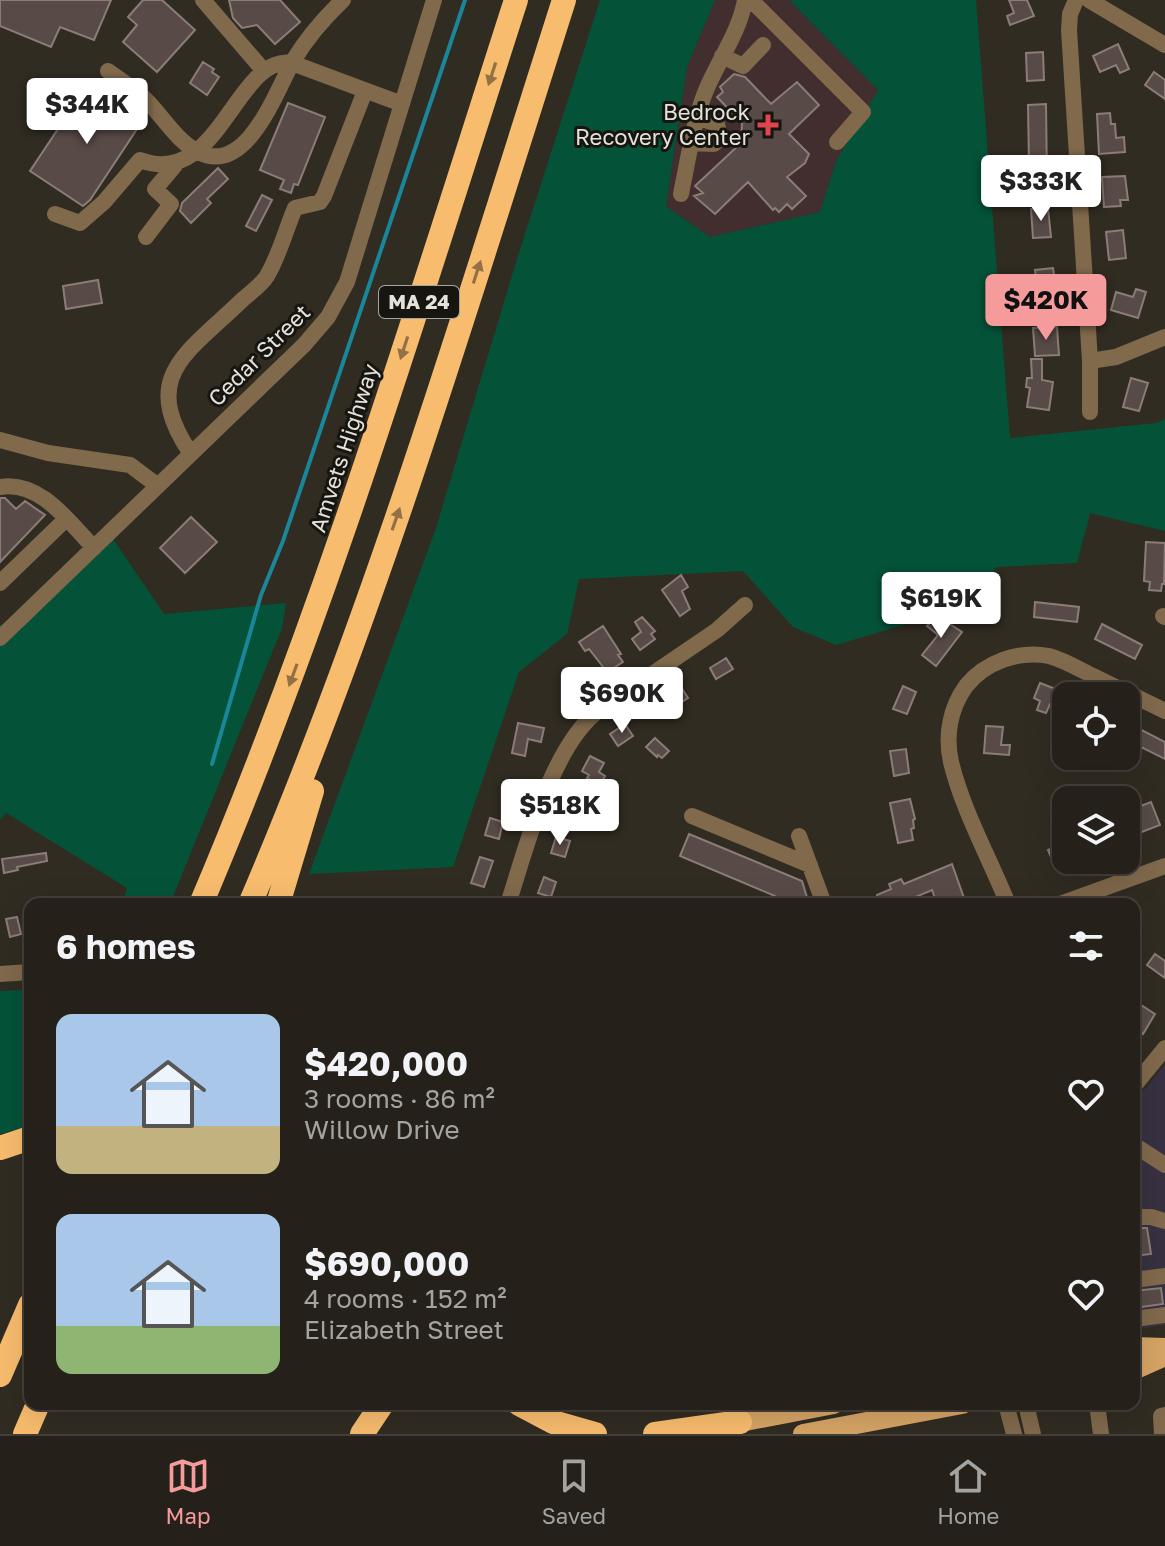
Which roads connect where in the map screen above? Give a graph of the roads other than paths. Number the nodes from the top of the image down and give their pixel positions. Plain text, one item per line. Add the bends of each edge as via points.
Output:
1 (203, 0) edge
2 (343, 0) edge
3 (434, 0) edge
4 (516, 0) edge
5 (564, 0) edge
6 (748, 0) edge
7 (1076, 0) edge
8 (1089, 0) edge
9 (763, 45) dead end
10 (1165, 45) edge
11 (722, 56) junction
12 (292, 63) junction
13 (108, 71) dead end
14 (264, 71) junction
15 (365, 91) junction
16 (402, 104) junction
17 (696, 117) junction
18 (837, 142) dead end
19 (691, 143) junction
20 (197, 152) junction
21 (176, 164) junction
22 (681, 194) dead end
23 (55, 214) dead end
24 (146, 237) dead end
25 (1165, 337) edge
26 (1090, 361) junction
27 (1090, 412) dead end
28 (0, 440) edge
29 (191, 454) junction
30 (158, 486) junction
31 (0, 487) edge
32 (66, 519) junction
33 (94, 548) junction
34 (0, 583) edge
35 (371, 593) junction
36 (745, 605) dead end
37 (0, 638) edge
38 (1165, 711) edge
39 (692, 816) dead end
40 (799, 836) dead end
41 (810, 865) junction
42 (1165, 866) edge
43 (203, 898) edge
44 (252, 898) edge
45 (280, 898) edge
46 (510, 898) edge
47 (822, 898) edge
48 (1005, 898) edge
49 (1077, 898) edge
50 (24, 972) edge
51 (0, 974) edge
52 (1165, 1048) edge
53 (1140, 1079) edge
54 (24, 1140) edge
55 (0, 1148) edge
56 (1140, 1150) edge
57 (1165, 1165) edge
58 (1140, 1217) edge
59 (1165, 1221) edge
60 (1165, 1276) edge
61 (1140, 1279) edge
62 (1165, 1315) edge
63 (1140, 1318) edge
64 (24, 1319) edge
65 (1140, 1347) edge
66 (1165, 1348) edge
67 (1165, 1356) edge
68 (1140, 1367) edge
69 (0, 1375) edge
70 (35, 1410) edge
71 (378, 1410) edge
72 (530, 1410) edge
73 (803, 1410) edge
74 (930, 1410) edge
75 (1008, 1410) edge
76 (1027, 1410) edge
77 (1101, 1410) edge
78 (1165, 1415) edge
79 (740, 1422) junction
80 (25, 1433) edge
81 (362, 1434) edge
82 (595, 1434) edge
83 (655, 1434) edge
84 (684, 1434) edge
85 (803, 1434) edge
86 (1014, 1434) edge
87 (1033, 1434) edge
88 (1101, 1434) edge
89 (1162, 1434) edge

1 - 14 street
2 - 12 street
3 - 16 street, Cedar Street
4 -> 43 highway, Amvets Highway / MA 24 via 349,517 273,728
35 -> 5 highway, MA 24
6 - 11 street
6 - 18 street via 863,112
7 - 26 street via 1069,30
8 - 10 street
9 - 11 street via 743,66
11 - 17 street
12 - 14 street
12 - 15 street
12 - 20 street via 267,113 240,149 214,157
13 - 20 street via 143,97
14 - 20 street
15 - 16 street
15 - 29 street via 320,202 295,208 266,277 184,356 171,377 167,401 174,430
16 - 29 street, Cedar Street via 347,282 334,308 304,345
17 - 19 street
17 - 19 street via 717,124 720,137 710,145
19 - 22 street
20 - 21 street
21 - 23 street via 155,166 140,160 80,223
21 - 24 street via 155,189 171,204
25 - 26 street via 1116,357
26 - 27 street
28 - 30 street via 130,465
29 - 30 street, Cedar Street
30 - 33 street, Cedar Street
31 - 32 street via 36,492
32 - 33 street
32 - 34 street
33 - 37 street, Cedar Street
35 - 44 highway, MA 24
35 - 45 highway
36 - 46 street via 582,726 544,798
38 - 48 street via 1045,655 995,663 967,685 952,715 951,760
39 - 41 street
40 - 41 street
41 - 47 street
42 - 49 street
50 - 51 street
52 - 53 street
54 - 55 highway
56 - 57 street
58 - 59 street
60 - 61 street
62 - 63 street
64 - 69 highway
65 - 66 main road
67 - 68 main road
70 - 80 highway
71 - 81 highway
72 - 82 highway
73 - 79 main road
74 - 85 main road
75 - 86 street
76 - 87 street
77 - 88 street
78 - 89 street
79 - 83 highway
79 - 84 main road

